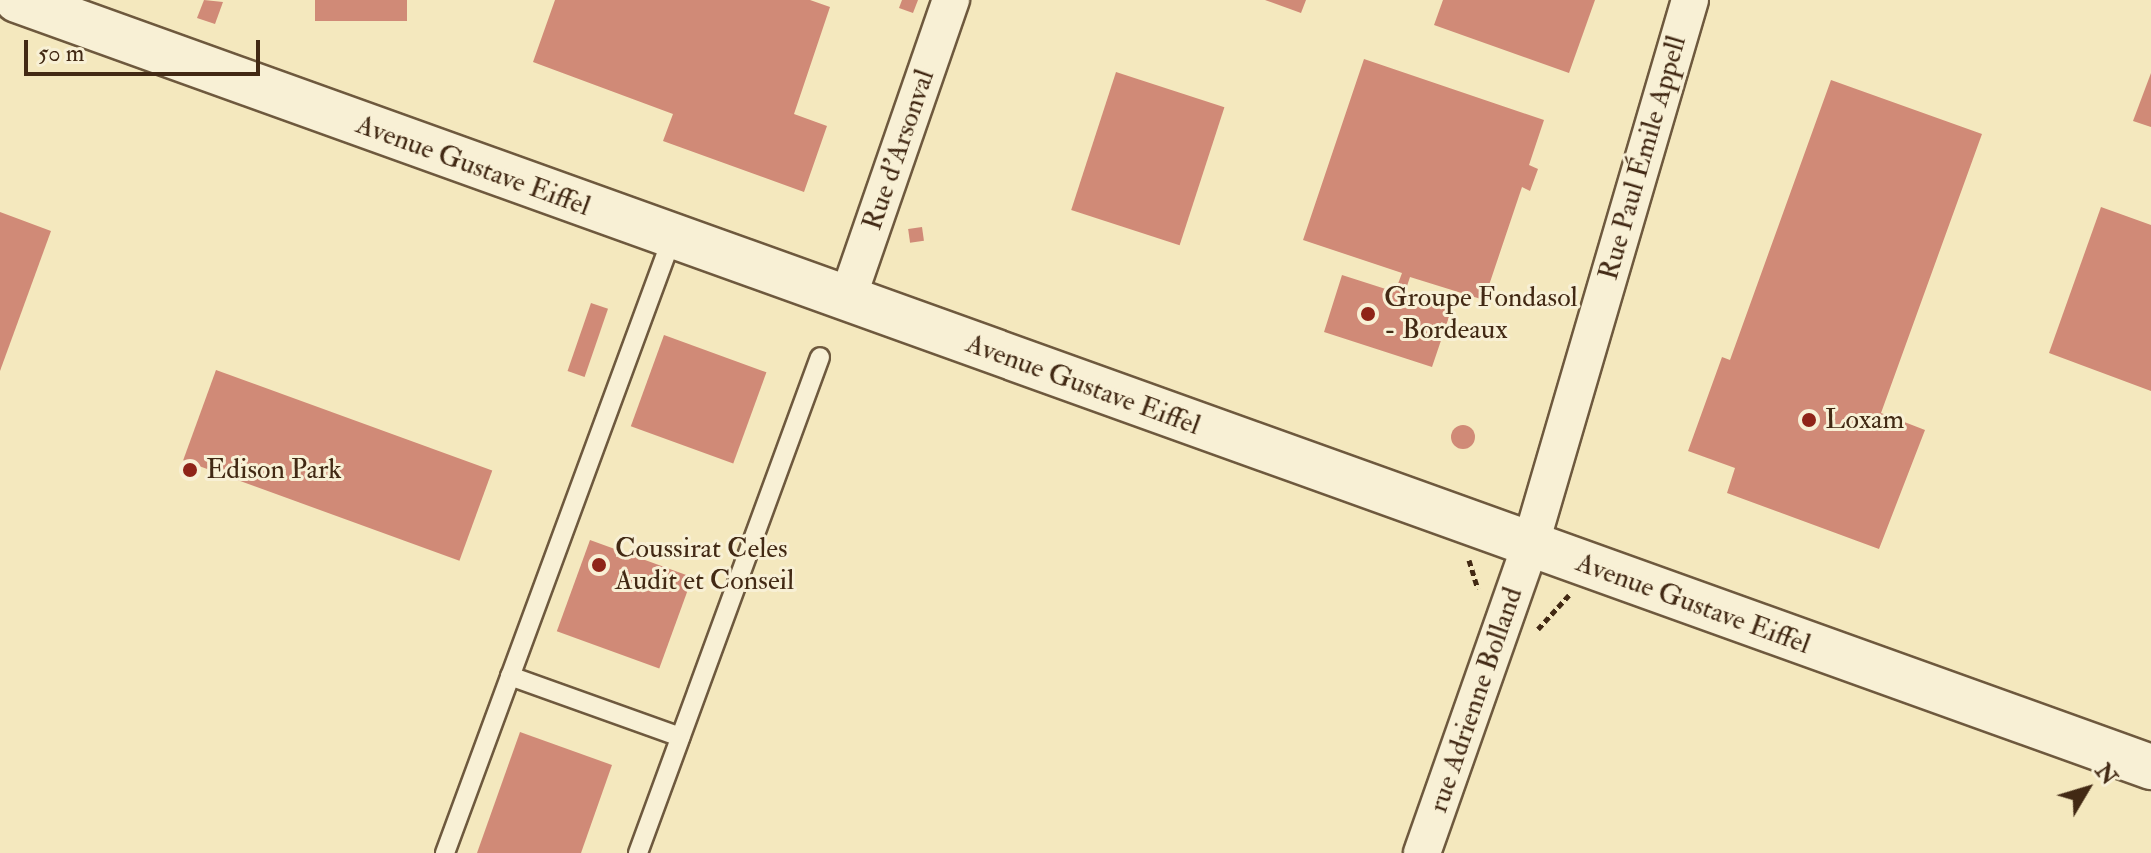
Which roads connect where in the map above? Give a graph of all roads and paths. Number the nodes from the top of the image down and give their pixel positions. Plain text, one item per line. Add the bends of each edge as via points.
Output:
1 (17, 0) edge
2 (951, 0) edge
3 (1690, 0) edge
4 (672, 238) junction
5 (847, 300) junction
6 (820, 357) dead end
7 (1530, 546) junction
8 (510, 676) junction
9 (680, 737) junction
10 (2151, 767) edge
11 (445, 853) edge
12 (638, 853) edge
13 (1422, 853) edge

1 - 4 street, Avenue Gustave Eiffel
2 - 5 street, Rue d'Arsonval
3 - 7 street, Rue Paul Émile Appell
4 - 5 street, Avenue Gustave Eiffel
4 - 8 lane
5 - 7 street, Avenue Gustave Eiffel
6 - 9 lane
7 - 10 street, Avenue Gustave Eiffel
7 - 13 street, rue Adrienne Bolland
8 - 9 lane
8 - 11 lane
9 - 12 lane

